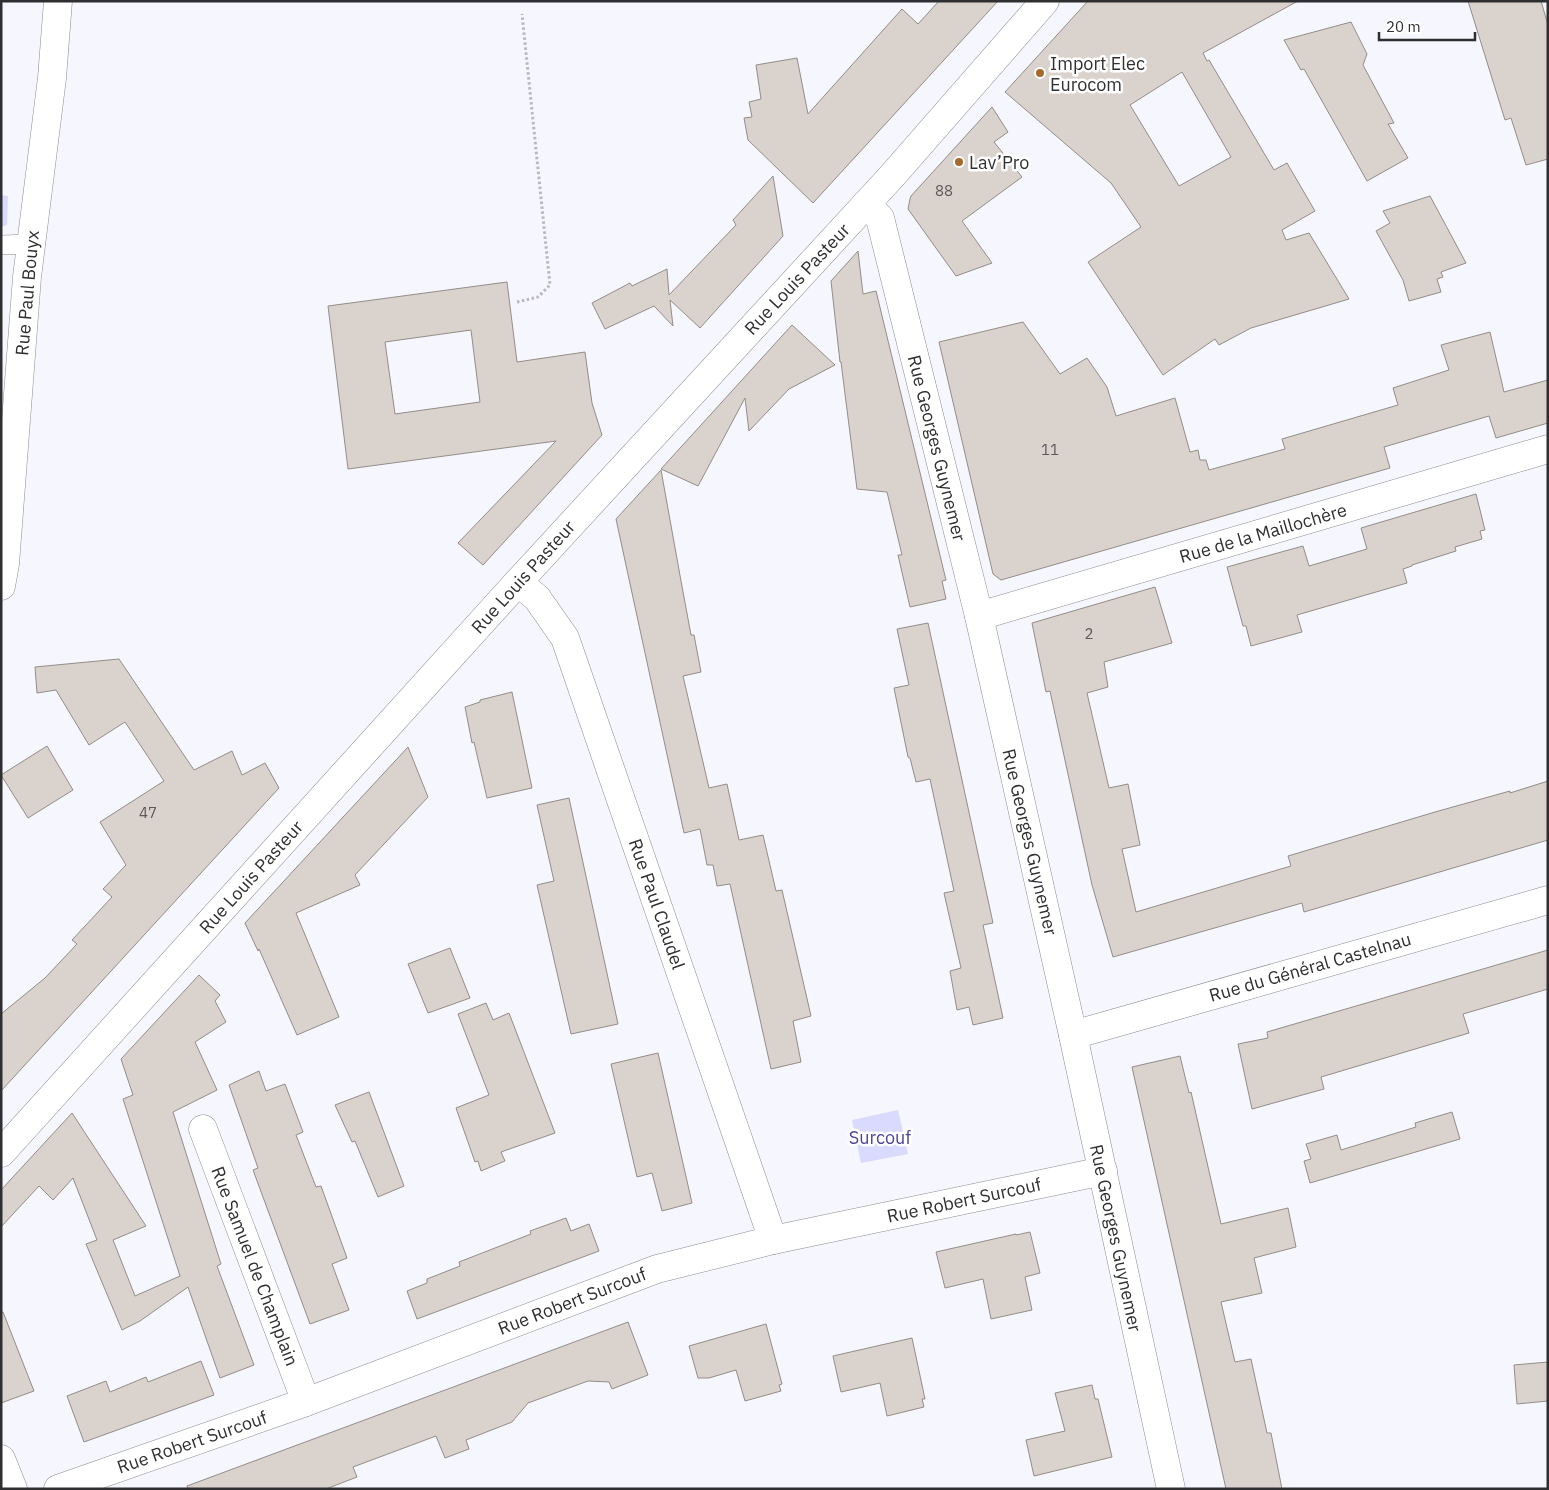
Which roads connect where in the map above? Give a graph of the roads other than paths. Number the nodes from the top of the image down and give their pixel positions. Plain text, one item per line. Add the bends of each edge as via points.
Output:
1 (58, 1) edge
2 (1046, 1) edge
3 (866, 204) junction
4 (31, 244) junction
5 (1, 245) edge
6 (1548, 450) edge
7 (518, 582) junction
8 (1, 586) edge
9 (979, 616) junction
10 (1548, 900) edge
11 (1073, 1035) junction
12 (203, 1129) dead end
13 (1, 1153) edge
14 (1103, 1171) junction
15 (773, 1240) junction
16 (306, 1402) junction
17 (1, 1459) edge
18 (13, 1489) edge
19 (58, 1489) edge
20 (1171, 1489) edge

1 - 4 street, Rue Paul Bouyx via 52,78
2 - 3 street, Rue Louis Pasteur
3 - 7 street, Rue Louis Pasteur
3 - 9 street, Rue Georges Guynemer via 880,218
4 - 5 lane
4 - 8 street, Rue Paul Bouyx
6 - 9 street, Rue de la Maillochère
7 - 13 street, Rue Louis Pasteur
7 - 15 street, Rue Paul Claudel via 537,598 565,638
9 - 11 street, Rue Georges Guynemer
10 - 11 street, Rue du Général Castelnau
11 - 14 street, Rue Georges Guynemer
12 - 16 street, Rue Samuel de Champlain
14 - 15 street, Rue Robert Surcouf
14 - 20 street, Rue Georges Guynemer
15 - 16 street, Rue Robert Surcouf via 657,1269
16 - 19 street, Rue Robert Surcouf
17 - 18 street

